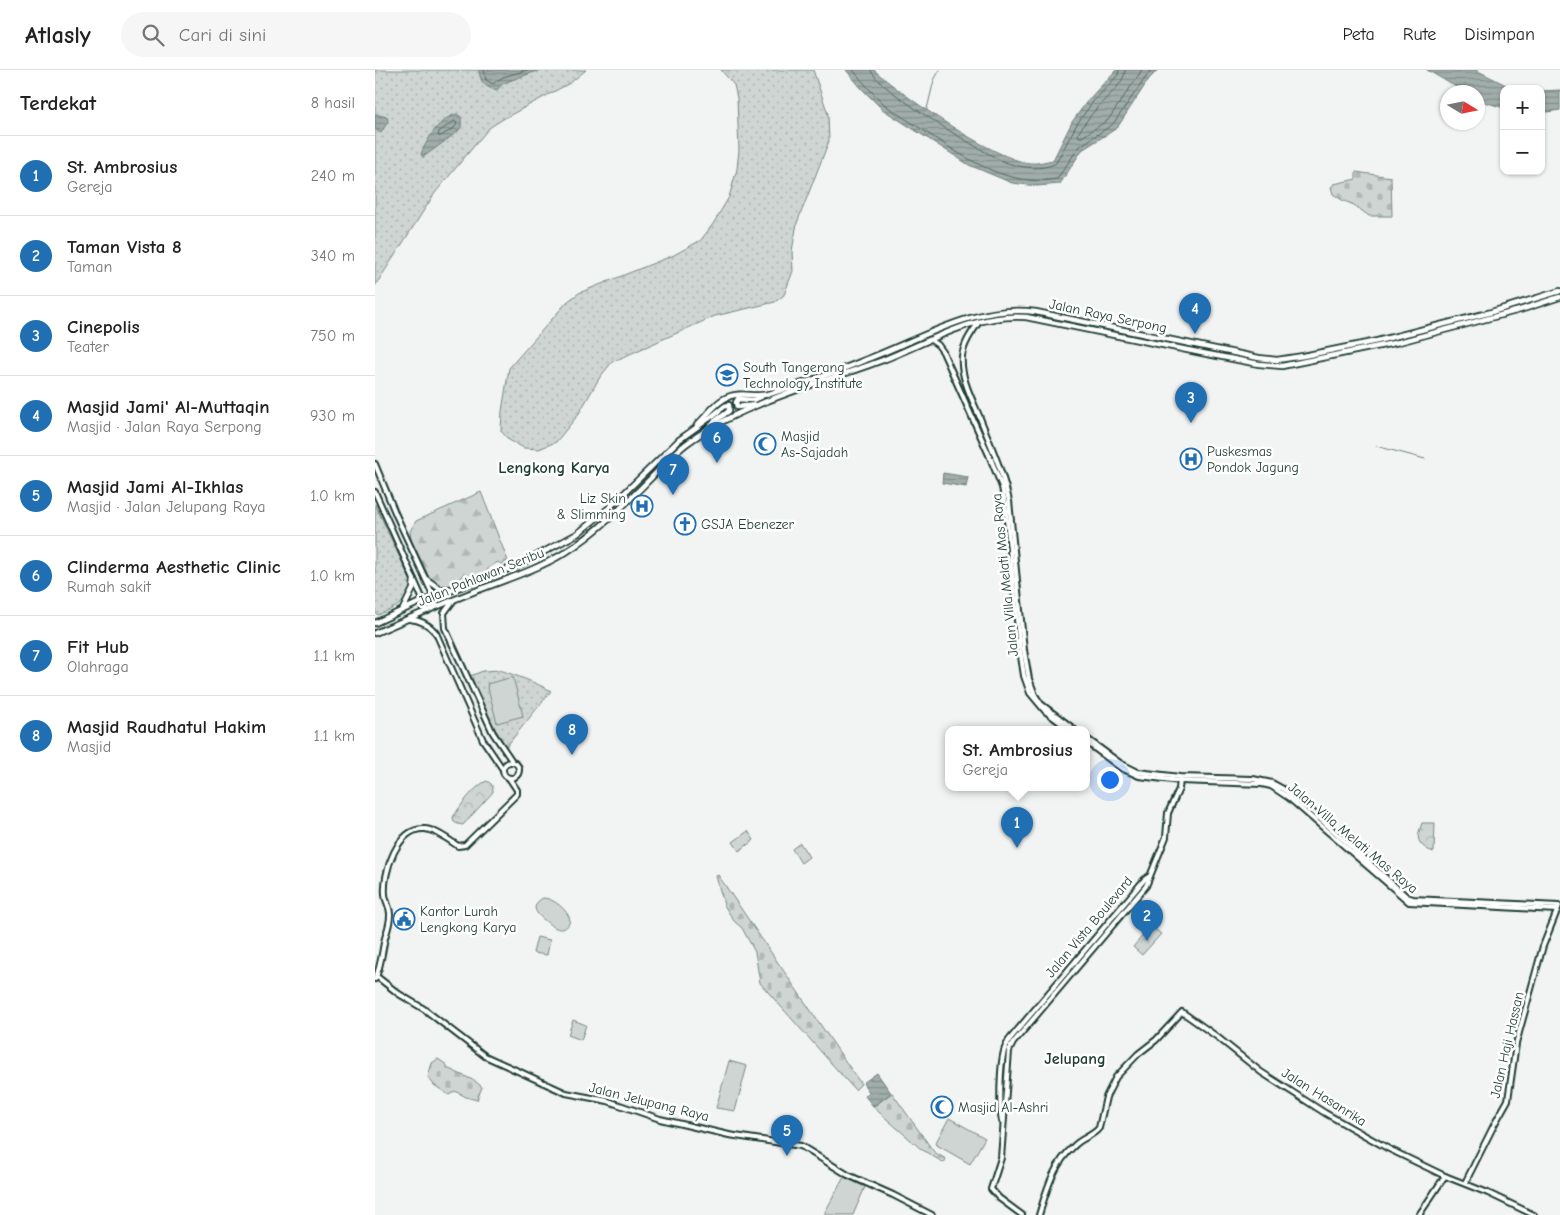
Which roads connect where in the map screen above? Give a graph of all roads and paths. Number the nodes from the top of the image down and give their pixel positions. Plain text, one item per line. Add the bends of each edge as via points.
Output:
1 (1560, 291) edge
2 (1560, 297) edge
3 (979, 322) junction
4 (1085, 322) junction
5 (1084, 330) junction
6 (931, 340) junction
7 (1357, 345) junction
8 (1357, 352) junction
9 (1236, 353) junction
10 (1235, 359) junction
11 (767, 395) junction
12 (757, 405) junction
13 (697, 426) junction
14 (702, 434) junction
15 (375, 464) edge
16 (375, 492) edge
17 (415, 556) junction
18 (406, 560) junction
19 (426, 579) junction
20 (414, 580) junction
21 (460, 588) junction
22 (434, 598) junction
23 (453, 601) junction
24 (423, 602) junction
25 (436, 607) junction
26 (403, 610) junction
27 (428, 610) junction
28 (407, 619) junction
29 (375, 623) edge
30 (375, 633) edge
31 (1026, 676) junction
32 (1065, 726) edge
33 (1070, 726) edge
34 (1090, 743) edge
35 (512, 761) junction
36 (502, 768) junction
37 (509, 778) junction
38 (1180, 779) junction
39 (1148, 877) junction
40 (1558, 908) edge
41 (376, 978) edge
42 (1010, 1038) junction
43 (1013, 1043) junction
44 (1004, 1051) junction
45 (1009, 1052) junction
46 (1003, 1124) junction
47 (1445, 1176) junction
48 (1465, 1183) junction
49 (932, 1215) edge
50 (1022, 1215) edge
51 (1039, 1215) edge
52 (1419, 1215) edge
53 (1534, 1215) edge

1 - 7 main road, Jalan Raya Serpong via 1488,313
2 - 8 main road, Jalan Raya Serpong
3 - 5 main road, Jalan Raya Serpong via 1026,317
3 - 6 main road, Jalan Raya Serpong
3 - 31 street, Jalan Villa Melati Mas Raya via 965,346 963,368 967,387 1004,478 1009,501
4 - 5 main road
4 - 9 main road, Jalan Raya Serpong
4 - 11 main road, Jalan Raya Serpong via 1027,311 973,317
5 - 10 main road, Jalan Raya Serpong
6 - 12 main road, Jalan Raya Serpong
6 - 31 street, Jalan Villa Melati Mas Raya via 943,352 1001,487
7 - 8 main road
7 - 9 main road, Jalan Raya Serpong via 1277,360
8 - 10 main road, Jalan Raya Serpong via 1282,366
9 - 10 main road
11 - 12 main road via 736,402 737,407
11 - 13 main road, Jalan Raya Serpong via 728,397
12 - 14 main road, Jalan Raya Serpong
13 - 14 main road via 725,406 730,406 729,411
13 - 21 main road, Jalan Pahlawan Seribu via 577,534 521,564
14 - 23 main road, Jalan Pahlawan Seribu via 681,448 596,531 568,551 528,572
15 - 17 street
16 - 18 street
17 - 18 street via 416,562 412,565
17 - 19 street
18 - 20 street
19 - 21 main road via 440,589
19 - 22 street
20 - 24 street
20 - 26 main road
21 - 22 main road, Jalan Pahlawan Seribu
22 - 24 main road, Jalan Pahlawan Seribu
22 - 25 street
23 - 25 main road, Jalan Pahlawan Seribu
23 - 35 street via 444,613 445,628 493,733
24 - 26 main road, Jalan Pahlawan Seribu
24 - 27 street
25 - 27 main road, Jalan Pahlawan Seribu
26 - 29 main road, Jalan Pahlawan Seribu
27 - 28 main road, Jalan Pahlawan Seribu
28 - 30 main road, Jalan Pahlawan Seribu
28 - 36 street via 423,622 436,633 483,740
31 - 32 street, Jalan Villa Melati Mas Raya via 1038,704
31 - 33 street, Jalan Villa Melati Mas Raya via 1041,704
34 - 38 street, Jalan Villa Melati Mas Raya via 1129,768
35 - 36 street
35 - 37 street via 518,765 519,772
36 - 37 street
37 - 41 street via 517,794 465,845 459,846 422,829 404,839 394,850 385,893 390,920
38 - 39 street via 1168,813 1166,837
38 - 40 street, Jalan Villa Melati Mas Raya via 1253,779 1272,783 1305,806 1414,901
39 - 42 street, Jalan Vista Boulevard
39 - 43 street, Jalan Vista Boulevard via 1144,887
40 - 48 street, Jalan Haji Hassan via 1543,946 1519,1029 1508,1100
41 - 49 street, Jalan Jelupang Raya via 485,1056 566,1093 608,1101 659,1118 729,1135 801,1146 848,1174
42 - 43 street
42 - 44 street, Jalan Vista Boulevard
43 - 45 street, Jalan Vista Boulevard
44 - 45 street
44 - 46 street, Jalan Vista Boulevard via 1000,1113
45 - 46 street, Jalan Vista Boulevard
46 - 50 street, Jalan Vista Boulevard via 1001,1158 991,1188
47 - 48 street, Jalan Hasanrika
47 - 51 street, Jalan Hasanrika via 1363,1135 1296,1096 1182,1012 1116,1077 1106,1097 1099,1128 1076,1143 1057,1164
47 - 52 street
48 - 53 street, Jalan Hasanrika

